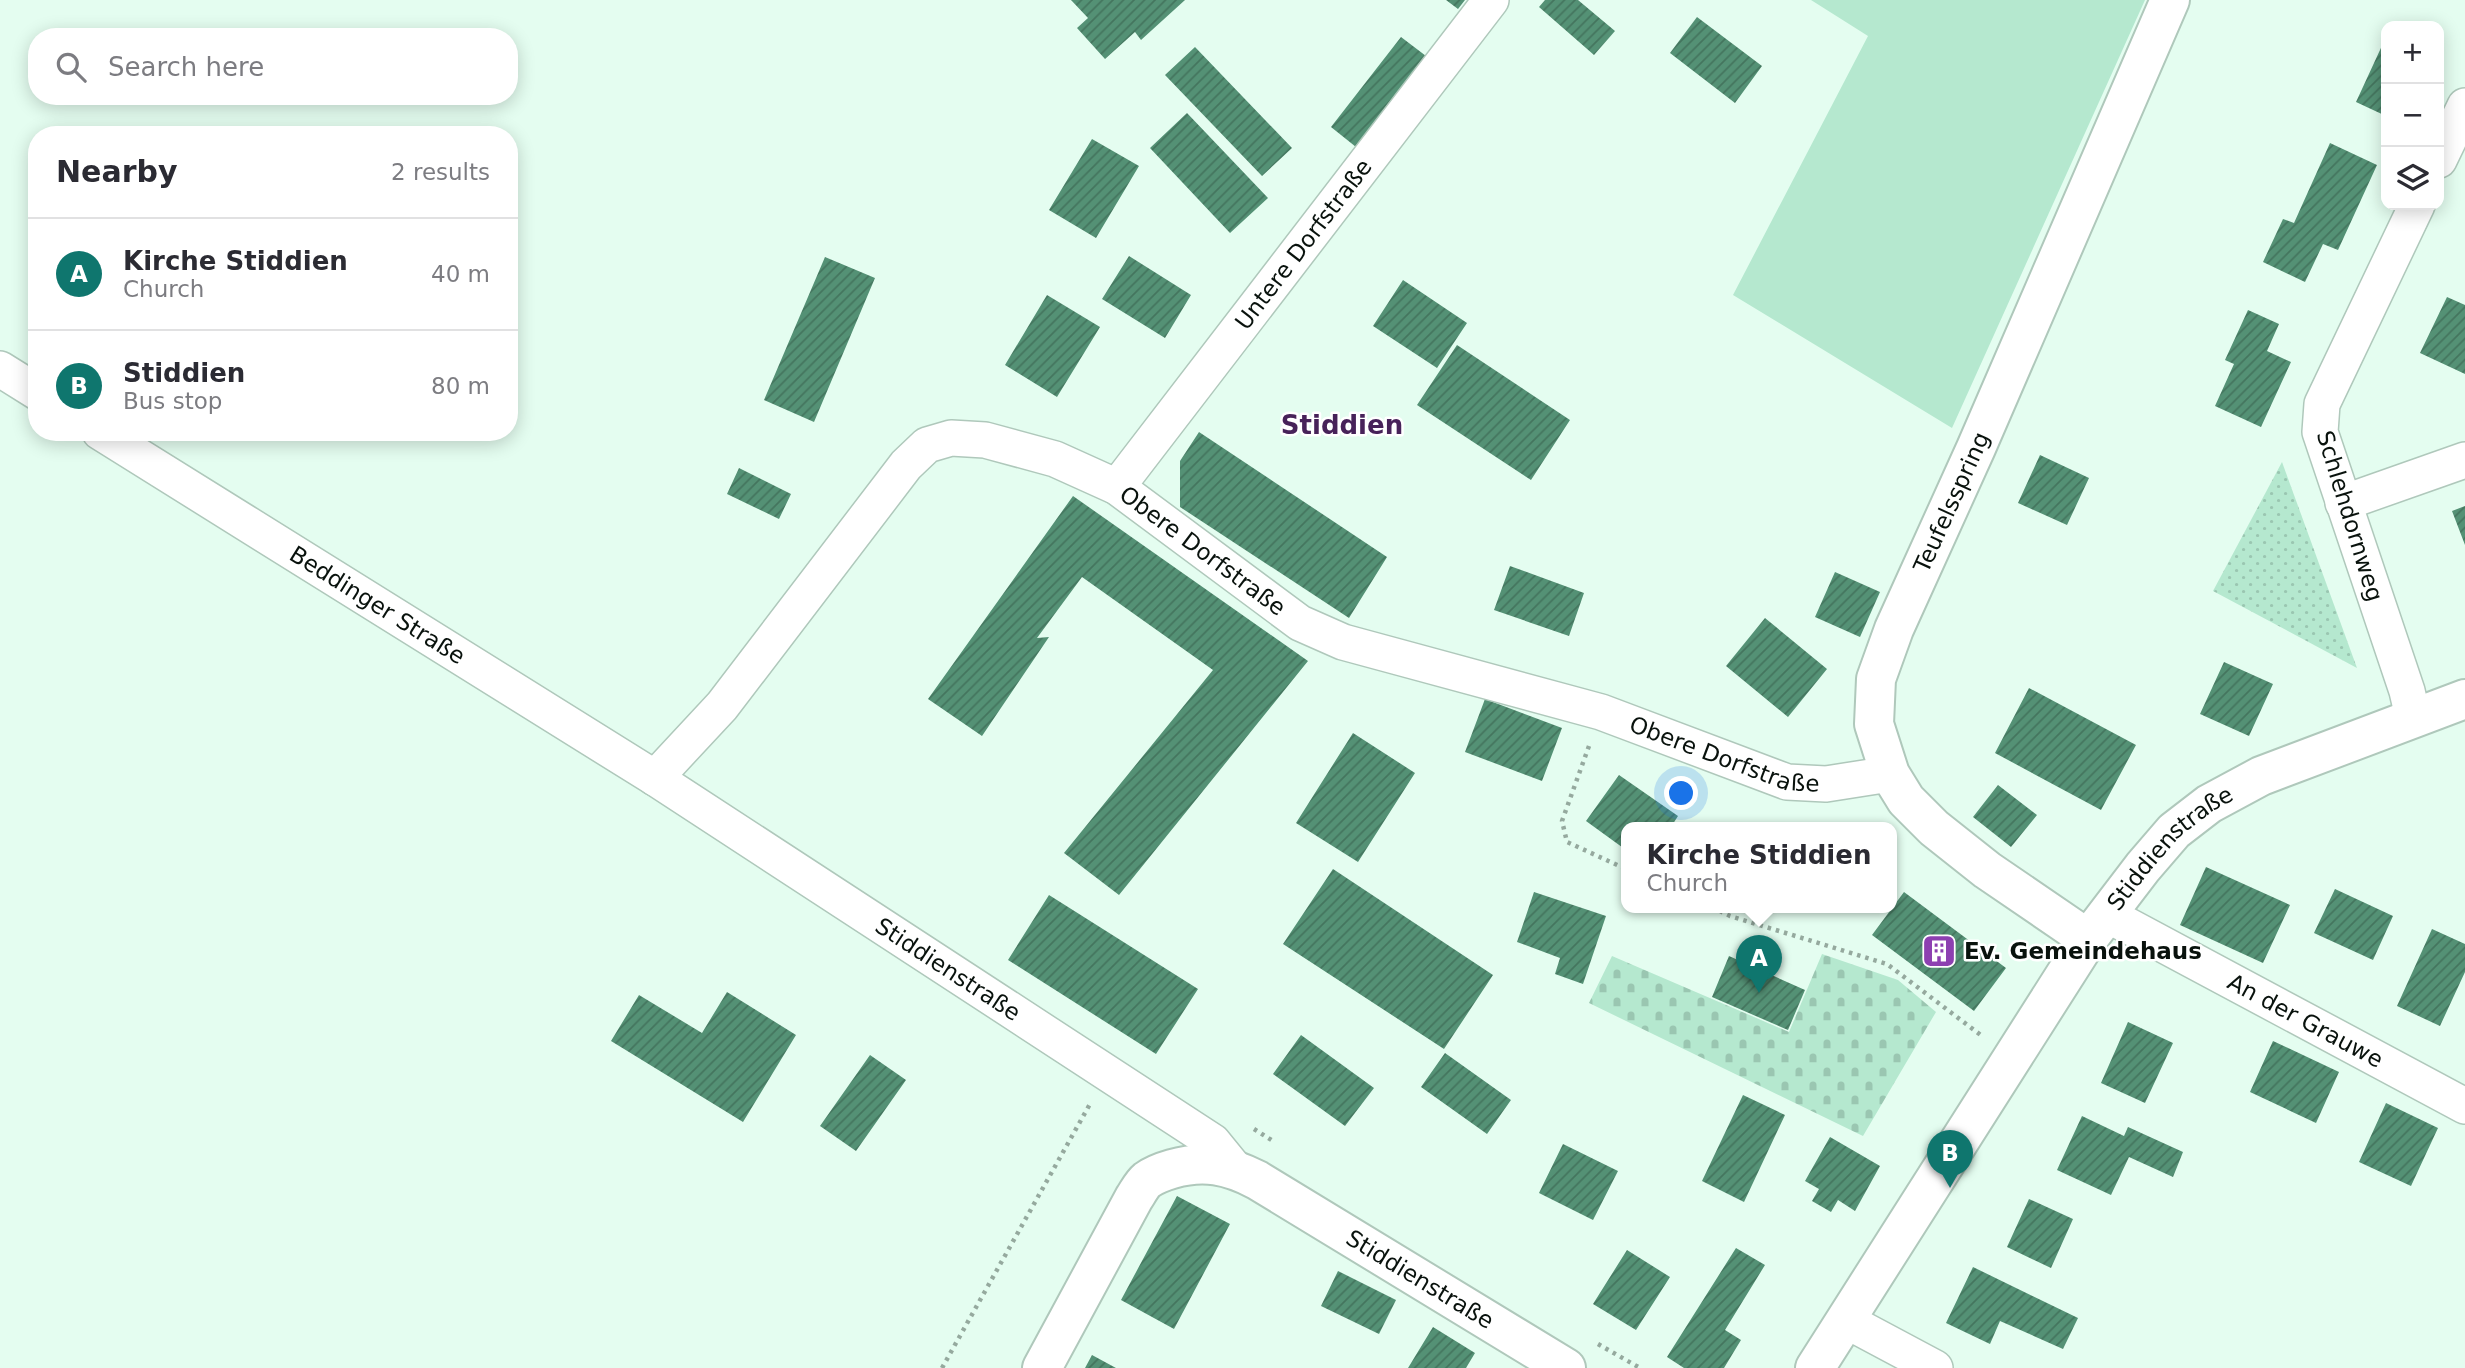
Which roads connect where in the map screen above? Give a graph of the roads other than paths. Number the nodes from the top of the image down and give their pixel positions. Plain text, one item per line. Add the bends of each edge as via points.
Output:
1 (1491, 0) edge
2 (2170, 0) edge
3 (2465, 106) edge
4 (2444, 150) edge
5 (2415, 210) edge
6 (0, 369) edge
7 (28, 387) edge
8 (114, 441) edge
9 (2465, 460) edge
10 (1116, 487) junction
11 (2343, 503) junction
12 (2465, 699) edge
13 (2413, 717) junction
14 (1889, 774) junction
15 (655, 778) junction
16 (2098, 927) junction
17 (2465, 1106) edge
18 (1235, 1169) junction
19 (1845, 1320) junction
20 (1042, 1368) edge
21 (1566, 1368) edge
22 (1815, 1368) edge
23 (1935, 1368) edge

1 - 10 street, Untere Dorfstraße
2 - 14 street, Teufelsspring via 1885,654 1876,679 1874,724
3 - 4 street
5 - 11 street, Schlehdornweg via 2322,404 2320,432
6 - 7 street
8 - 15 street, Beddinger Straße
9 - 11 street
10 - 14 street, Obere Dorfstraße via 1300,624 1343,642 1601,712 1787,782 1826,784
10 - 15 street, Obere Dorfstraße via 1055,459 985,440 951,438 927,445 906,465 722,706
11 - 13 street, Schlehdornweg
12 - 13 street, Stiddienstraße
13 - 16 street, Stiddienstraße via 2262,776 2209,804 2174,831
14 - 16 street, Teufelsspring via 1906,800 1934,828 1987,870
15 - 18 street, Stiddienstraße via 1213,1142
16 - 17 street, An der Grauwe
16 - 19 street, Stiddienstraße
18 - 20 street, Stiddienstraße via 1191,1164 1147,1180
18 - 21 street, Stiddienstraße
19 - 22 street, Stiddienstraße
19 - 23 street

